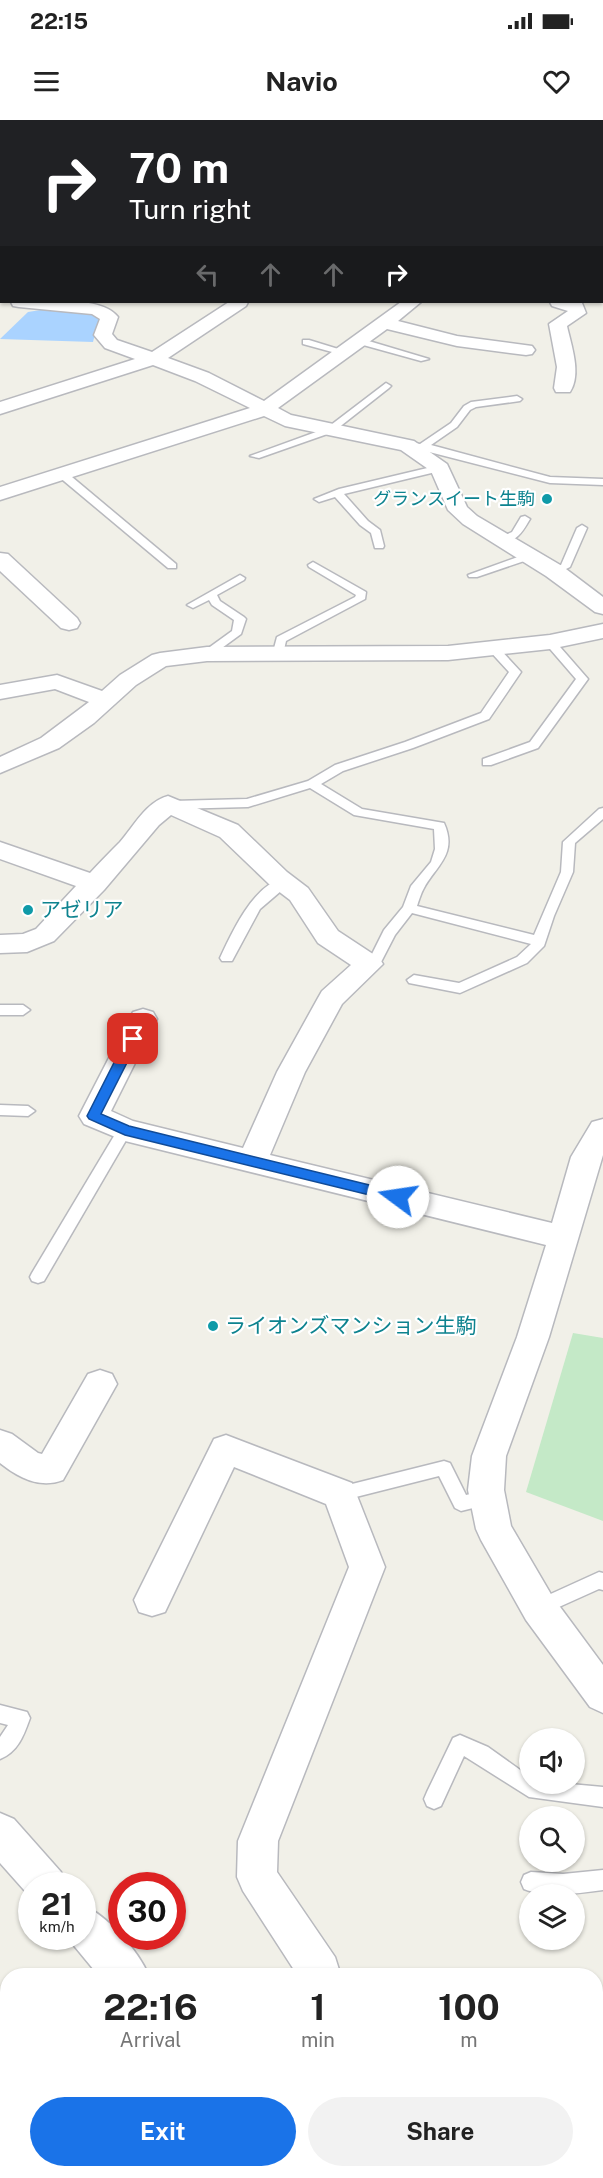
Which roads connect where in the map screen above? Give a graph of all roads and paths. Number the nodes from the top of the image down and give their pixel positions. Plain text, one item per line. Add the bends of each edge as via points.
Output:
1 (54, 303) edge
2 (238, 303) edge
3 (411, 303) edge
4 (562, 303) edge
5 (90, 304) edge
6 (384, 323) junction
7 (359, 341) junction
8 (306, 342) dead end
9 (526, 350) dead end
10 (343, 352) junction
11 (154, 359) junction
12 (424, 359) dead end
13 (386, 386) dead end
14 (563, 388) dead end
15 (517, 399) dead end
16 (1, 407) edge
17 (264, 410) junction
18 (330, 430) junction
19 (415, 446) junction
20 (255, 456) dead end
21 (440, 468) junction
22 (62, 474) junction
23 (603, 482) edge
24 (337, 493) junction
25 (0, 494) edge
26 (320, 500) dead end
27 (525, 519) dead end
28 (582, 528) dead end
29 (503, 540) junction
30 (379, 546) dead end
31 (529, 556) junction
32 (0, 559) edge
33 (313, 565) dead end
34 (172, 566) dead end
35 (554, 571) junction
36 (473, 575) dead end
37 (240, 578) dead end
38 (211, 594) junction
39 (193, 605) dead end
40 (603, 607) edge
41 (69, 623) dead end
42 (603, 631) edge
43 (550, 642) junction
44 (493, 648) junction
45 (279, 652) junction
46 (207, 654) junction
47 (0, 692) edge
48 (104, 700) junction
49 (487, 762) dead end
50 (0, 766) edge
51 (312, 784) junction
52 (173, 805) junction
53 (603, 812) edge
54 (0, 850) edge
55 (283, 882) junction
56 (95, 884) junction
57 (409, 908) junction
58 (538, 941) junction
59 (0, 944) edge
60 (227, 958) dead end
61 (369, 964) junction
62 (414, 980) dead end
63 (0, 1010) edge
64 (23, 1010) dead end
65 (143, 1019) dead end
66 (0, 1110) edge
67 (28, 1111) dead end
68 (125, 1130) junction
69 (603, 1130) edge
70 (252, 1162) junction
71 (564, 1238) junction
72 (38, 1277) dead end
73 (100, 1384) dead end
74 (0, 1444) edge
75 (340, 1494) junction
76 (487, 1498) junction
77 (603, 1582) edge
78 (152, 1600) dead end
79 (539, 1608) junction
80 (603, 1695) edge
81 (0, 1714) edge
82 (0, 1750) edge
83 (603, 1797) edge
84 (434, 1799) dead end
85 (0, 1833) edge
86 (35, 1872) edge
87 (603, 1880) edge
88 (531, 1882) dead end
89 (96, 1941) edge
90 (121, 1968) edge
91 (317, 1968) edge

1 - 5 street
2 - 11 street
3 - 6 street
4 - 14 street via 576,307 577,313 558,324 566,367
5 - 11 street via 109,317 103,335 111,344
6 - 7 street
6 - 9 street via 457,341
7 - 10 street
7 - 12 lane
8 - 10 lane
10 - 17 street
11 - 16 street
11 - 17 street via 235,392
13 - 18 lane
15 - 19 lane via 474,404 454,425
17 - 18 street via 285,420
17 - 22 street
18 - 19 street
18 - 20 lane
19 - 21 street
19 - 23 lane via 543,479
21 - 24 lane
21 - 29 street via 458,510
22 - 25 street
22 - 34 lane
24 - 26 lane
24 - 30 lane via 376,532
27 - 29 lane via 516,534
28 - 35 lane via 565,567
29 - 31 street
31 - 35 street
31 - 36 lane
32 - 41 street
33 - 45 lane via 362,594 360,599 281,639
35 - 40 street
37 - 38 lane
38 - 39 lane
38 - 46 lane via 216,603 240,619 237,632
42 - 43 street
43 - 44 street
43 - 49 lane via 582,679 534,746
44 - 45 street via 448,653
44 - 51 lane via 515,672 485,716 339,768
45 - 46 street
46 - 48 street via 160,660
47 - 48 street via 57,682
48 - 50 street via 50,743
51 - 52 lane via 229,805
51 - 57 lane via 358,812 440,826 437,863 418,886
52 - 55 street via 229,831
52 - 56 street via 168,804 150,820
53 - 58 lane via 569,842 567,872
54 - 56 street
55 - 60 lane via 246,915
55 - 61 street via 299,894 328,937
56 - 59 street via 45,935 27,943
57 - 58 lane
57 - 61 lane via 389,933 375,961
58 - 62 lane via 522,960 460,988
61 - 70 street via 332,998 291,1072
63 - 64 lane
65 - 68 street via 94,1116
66 - 67 lane
68 - 70 street
68 - 72 lane
69 - 71 street via 586,1157
70 - 71 street
71 - 76 street via 489,1456
73 - 74 street via 51,1470 29,1466
75 - 76 lane via 444,1468 461,1503
75 - 78 street via 226,1449
75 - 91 street via 367,1567 258,1841 257,1876
76 - 79 street via 494,1529
77 - 79 lane via 599,1580
79 - 80 street
81 - 82 lane via 20,1718 14,1736
83 - 84 lane via 530,1788 460,1744
85 - 86 street
87 - 88 lane
89 - 90 street

